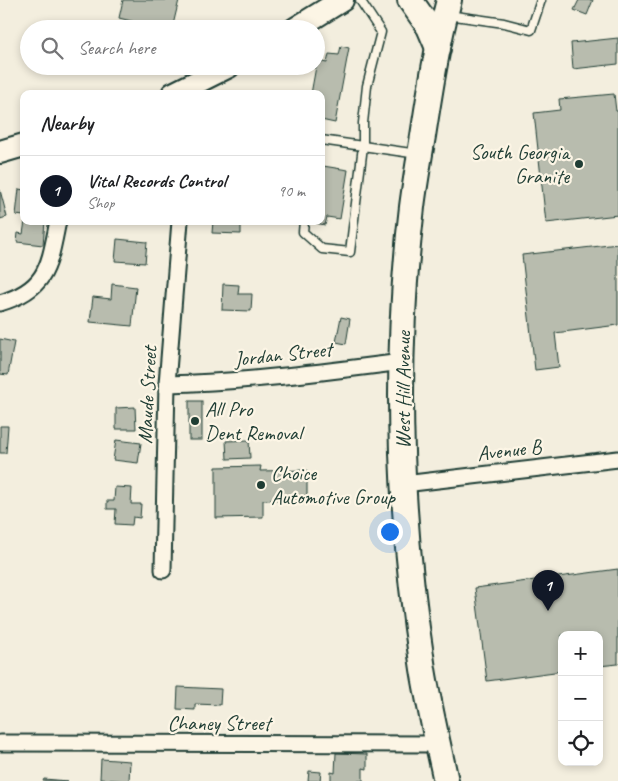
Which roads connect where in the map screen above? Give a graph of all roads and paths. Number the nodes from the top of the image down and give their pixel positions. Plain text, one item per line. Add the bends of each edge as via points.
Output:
1 (342, 0) edge
2 (360, 0) edge
3 (410, 0) edge
4 (541, 0) edge
5 (447, 7) edge
6 (310, 20) edge
7 (438, 48) junction
8 (213, 75) edge
9 (184, 90) edge
10 (325, 141) edge
11 (20, 146) edge
12 (363, 146) junction
13 (0, 152) edge
14 (420, 155) junction
15 (57, 225) edge
16 (180, 225) edge
17 (304, 225) edge
18 (0, 303) edge
19 (402, 362) junction
20 (167, 384) junction
21 (618, 459) edge
22 (404, 484) junction
23 (163, 570) dead end
24 (0, 743) edge
25 (438, 744) junction
26 (446, 781) edge

1 - 6 main road
2 - 12 lane via 381,32 367,86
3 - 7 highway via 429,27
4 - 5 lane via 531,30
5 - 7 highway, West Hill Avenue
7 - 14 highway, West Hill Avenue
8 - 9 main road
10 - 12 lane
11 - 13 main road
12 - 14 lane
12 - 17 lane via 350,252 322,249 303,232
14 - 19 highway, West Hill Avenue via 412,206
15 - 18 street via 43,276 32,290
16 - 20 street, Maude Street
19 - 20 street, Jordan Street via 308,374
19 - 22 highway, West Hill Avenue
20 - 23 street, Maude Street
21 - 22 street, Avenue B
22 - 25 highway, West Hill Avenue via 415,616
24 - 25 street, Chaney Street
25 - 26 highway, West Hill Avenue

